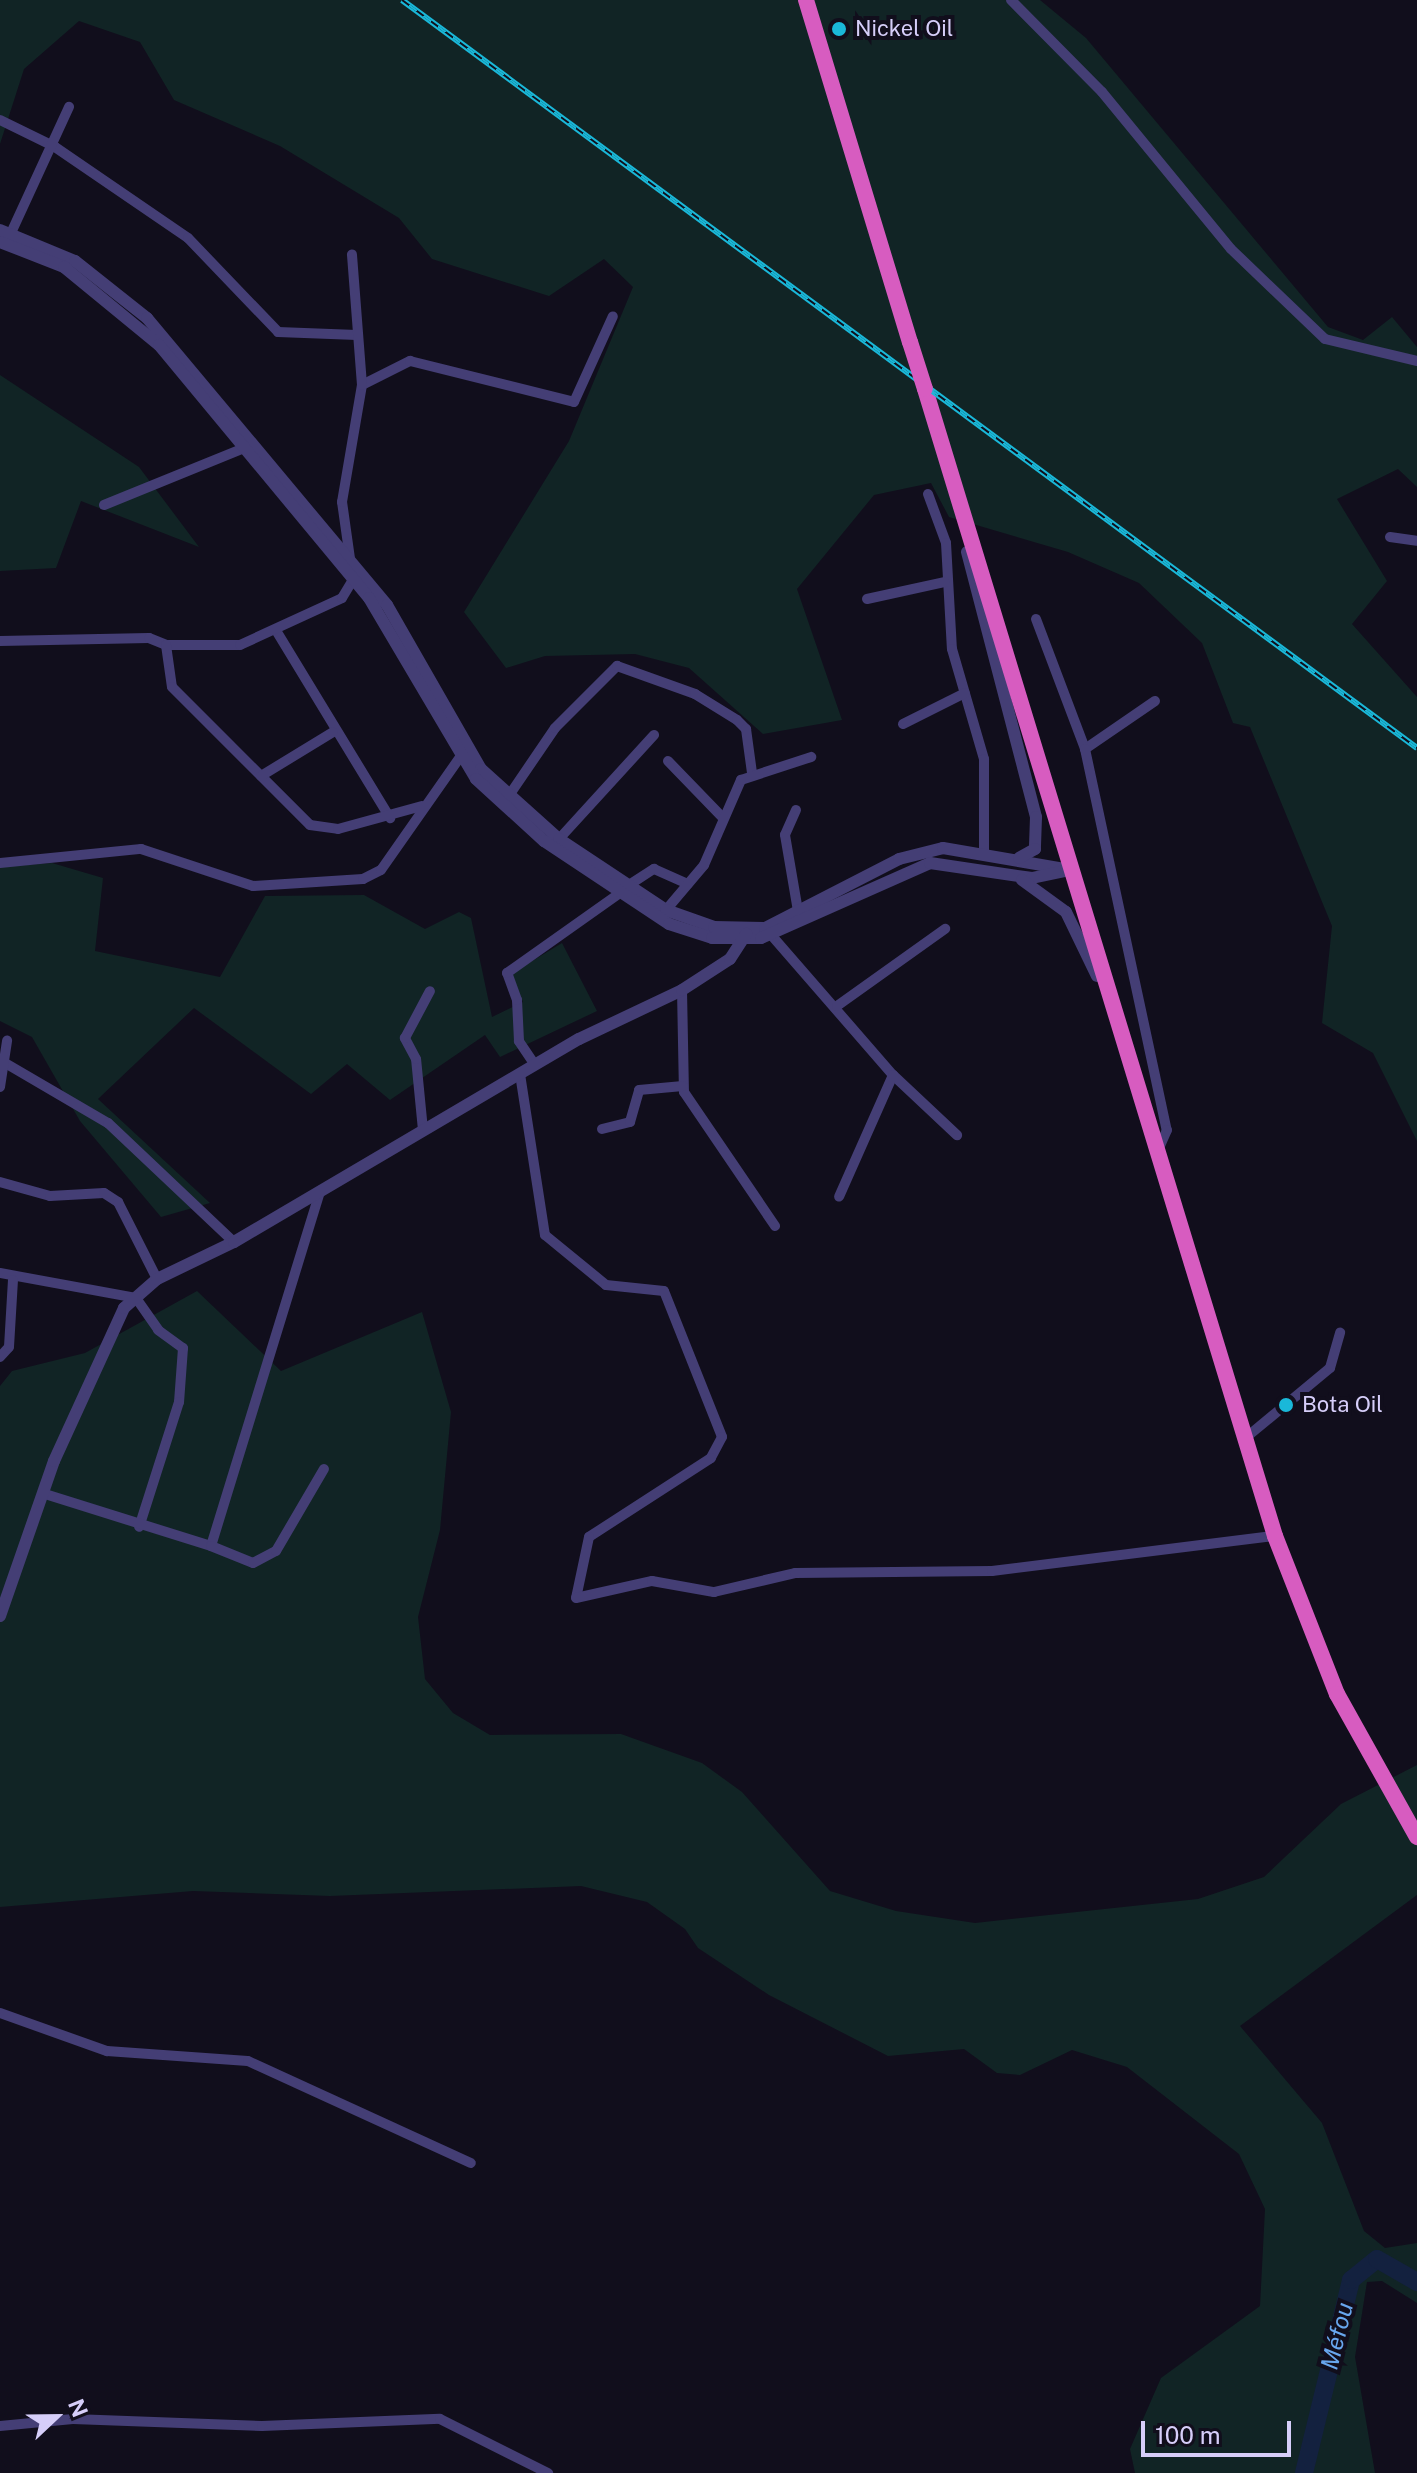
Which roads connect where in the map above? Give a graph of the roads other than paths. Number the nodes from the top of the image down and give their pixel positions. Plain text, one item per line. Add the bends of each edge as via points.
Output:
1 (806, 0) edge
2 (1011, 0) edge
3 (69, 107) dead end
4 (0, 120) edge
5 (55, 147) junction
6 (6, 231) edge
7 (0, 242) edge
8 (352, 254) dead end
9 (613, 316) dead end
10 (357, 335) junction
11 (1417, 361) edge
12 (362, 385) junction
13 (242, 449) junction
14 (956, 493) junction
15 (928, 494) dead end
16 (104, 505) dead end
17 (1390, 537) dead end
18 (1417, 541) edge
19 (354, 563) junction
20 (353, 580) junction
21 (944, 582) junction
22 (867, 599) dead end
23 (1036, 619) dead end
24 (277, 632) junction
25 (0, 641) edge
26 (166, 645) junction
27 (965, 693) junction
28 (1155, 701) dead end
29 (903, 724) dead end
30 (333, 732) junction
31 (654, 735) dead end
32 (1085, 749) junction
33 (462, 753) junction
34 (811, 757) dead end
35 (668, 761) dead end
36 (752, 773) junction
37 (261, 776) junction
38 (508, 797) junction
39 (422, 806) junction
40 (796, 810) dead end
41 (390, 818) junction
42 (723, 818) junction
43 (559, 839) junction
44 (984, 852) junction
45 (1016, 858) junction
46 (0, 863) edge
47 (1070, 870) junction
48 (1012, 875) junction
49 (688, 884) junction
50 (624, 889) junction
51 (666, 910) junction
52 (798, 911) junction
53 (945, 929) dead end
54 (768, 932) junction
55 (746, 935) junction
56 (682, 990) junction
57 (430, 991) dead end
58 (837, 1006) junction
59 (1116, 1022) junction
60 (7, 1041) dead end
61 (2, 1061) edge
62 (535, 1065) junction
63 (520, 1074) junction
64 (893, 1075) junction
65 (683, 1086) junction
66 (0, 1087) edge
67 (602, 1129) dead end
68 (423, 1130) junction
69 (957, 1135) dead end
70 (1156, 1155) junction
71 (0, 1182) edge
72 (320, 1192) junction
73 (839, 1197) dead end
74 (775, 1226) dead end
75 (234, 1242) junction
76 (0, 1273) edge
77 (157, 1279) junction
78 (13, 1280) junction
79 (136, 1298) junction
80 (1340, 1332) dead end
81 (0, 1357) edge
82 (1243, 1440) junction
83 (324, 1469) dead end
84 (45, 1494) junction
85 (139, 1527) junction
86 (1275, 1536) junction
87 (211, 1546) junction
88 (0, 1616) edge
89 (1417, 1837) edge
90 (0, 2013) edge
91 (471, 2163) dead end
92 (0, 2426) edge
93 (548, 2473) edge

1 - 14 highway, bridge
2 - 11 street via 1102,92 1231,249 1325,339
3 - 5 street
4 - 5 street
5 - 6 street
5 - 10 street via 188,238 278,332
6 - 19 street via 75,261 147,318
7 - 13 street via 64,267 121,308 188,376
8 - 10 street
9 - 12 street via 574,402 410,361
10 - 12 street
12 - 19 street via 342,502
13 - 16 street
13 - 20 street
14 - 45 street via 1036,817 1035,849
14 - 47 highway
15 - 21 street via 946,543
17 - 18 street
19 - 20 street
19 - 33 street via 408,639
20 - 24 street via 342,598
20 - 33 street via 408,658
21 - 22 street
21 - 27 street
23 - 32 street
24 - 26 street via 240,645
24 - 30 street
25 - 26 street via 149,638
26 - 37 street via 172,687
27 - 29 street
27 - 44 street via 986,775
28 - 32 street
30 - 37 street
30 - 41 street
31 - 43 street
32 - 70 street via 1167,1130
33 - 38 street
33 - 39 street
33 - 50 street via 505,810
34 - 36 street
35 - 42 street
36 - 38 street via 746,729 737,720 695,694 617,666 555,728
36 - 42 street via 735,788
37 - 41 street via 310,825 324,830
38 - 43 street
39 - 41 street
39 - 46 street via 381,870 328,886 253,886 141,849
40 - 52 street via 785,835
42 - 49 street via 704,865
43 - 50 street
44 - 45 street
44 - 52 street via 922,851
45 - 47 street
47 - 48 street via 1052,877
47 - 59 highway
48 - 54 street via 930,863
48 - 59 street via 1066,912
49 - 50 street via 654,869
49 - 51 street
50 - 51 street
50 - 55 street via 694,934
50 - 62 street via 507,973 517,1000 519,1041
51 - 55 street
52 - 54 street
53 - 58 street
54 - 55 street
54 - 58 street
55 - 56 street via 730,959
56 - 62 street
56 - 65 street
57 - 68 street via 405,1038 416,1059
58 - 64 street
59 - 70 highway
60 - 61 street
61 - 66 street
61 - 75 street via 108,1123
62 - 63 street
63 - 68 street
63 - 86 street via 545,1235 606,1285 664,1291 722,1437 711,1458 589,1537 576,1598 652,1581 714,1592 805,1573 992,1571
64 - 69 street
64 - 73 street
65 - 67 street via 639,1090 630,1122
65 - 74 street
68 - 72 street
70 - 82 highway
71 - 77 street via 50,1196 104,1193 118,1202
72 - 75 street
72 - 87 street
75 - 77 street
76 - 78 street
77 - 79 street
78 - 79 street
78 - 81 street via 9,1347
79 - 84 street via 112,1326
79 - 85 street via 158,1330 183,1348 185,1374
80 - 82 street via 1330,1368
82 - 86 highway
83 - 87 street via 276,1551 253,1563
84 - 85 street
84 - 88 street
85 - 87 street
86 - 89 highway via 1337,1694
90 - 91 street via 107,2051 248,2061
92 - 93 street via 73,2419 262,2426 440,2419

